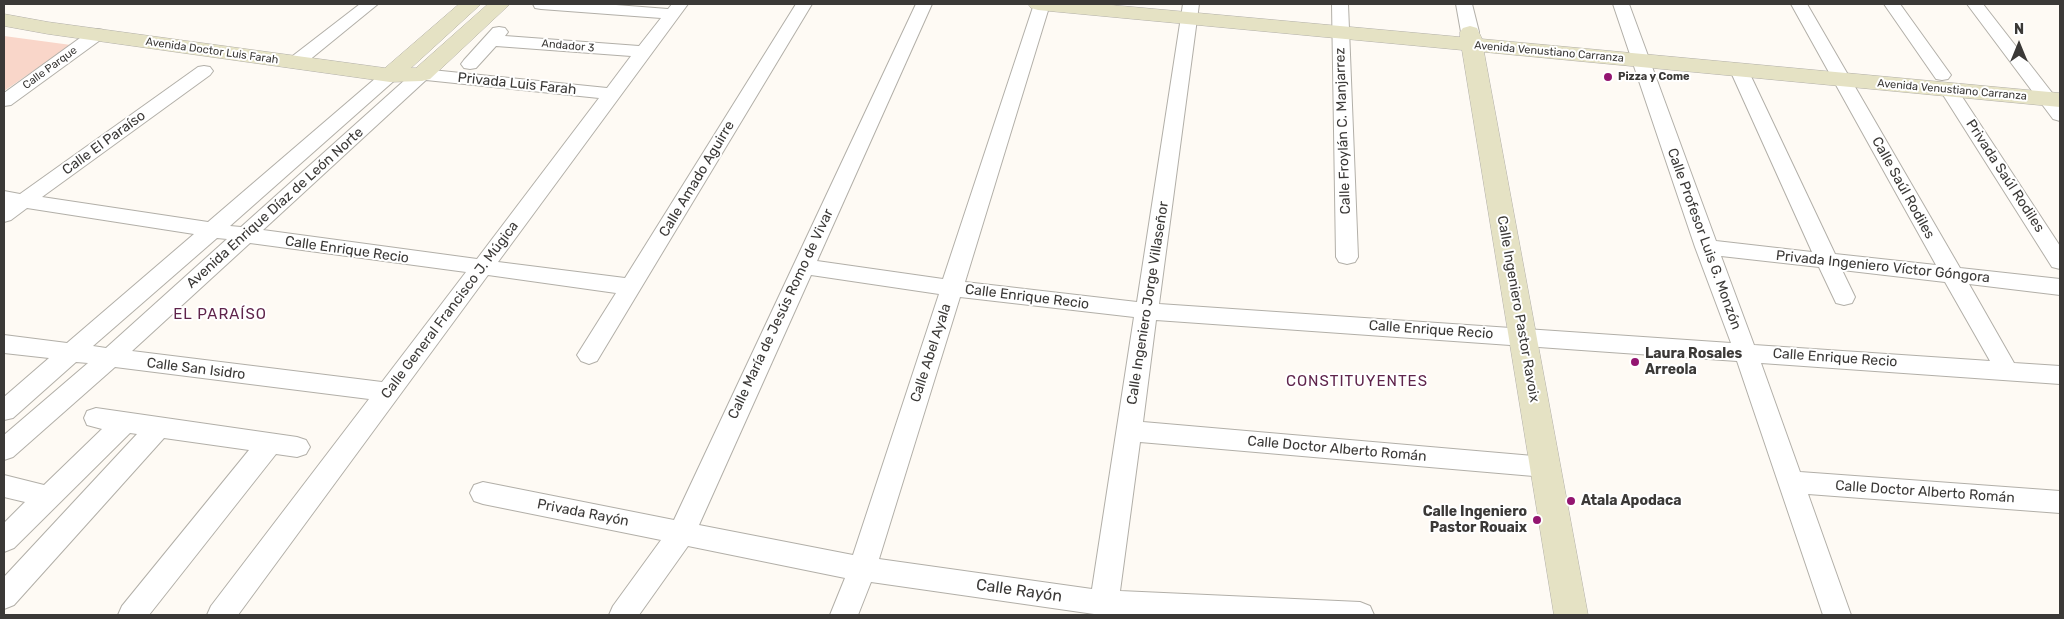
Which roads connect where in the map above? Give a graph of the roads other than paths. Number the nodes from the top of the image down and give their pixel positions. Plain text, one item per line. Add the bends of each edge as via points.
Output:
1 (346, 4) edge
2 (472, 4) edge
3 (500, 4) edge
4 (541, 4) edge
5 (804, 4) edge
6 (924, 4) edge
7 (1038, 4) edge
8 (1042, 4) edge
9 (1156, 4) edge
10 (1464, 4) edge
11 (1621, 4) edge
12 (1799, 4) edge
13 (1892, 4) edge
14 (1975, 4) edge
15 (368, 5) edge
16 (676, 9) edge
17 (1190, 10) edge
18 (1340, 19) edge
19 (4, 20) edge
20 (97, 34) junction
21 (1471, 39) junction
22 (492, 40) junction
23 (453, 46) junction
24 (643, 52) junction
25 (1637, 54) junction
26 (296, 62) junction
27 (470, 64) dead end
28 (1739, 70) junction
29 (204, 71) dead end
30 (1838, 73) junction
31 (422, 74) junction
32 (390, 75) junction
33 (1946, 82) junction
34 (612, 94) junction
35 (2053, 97) edge
36 (4, 101) edge
37 (14, 199) edge
38 (4, 215) edge
39 (210, 230) junction
40 (246, 235) junction
41 (1706, 247) junction
42 (1347, 257) dead end
43 (1827, 261) junction
44 (2060, 262) edge
45 (803, 266) junction
46 (481, 268) junction
47 (1951, 275) junction
48 (631, 287) junction
49 (2060, 287) edge
50 (952, 288) junction
51 (1844, 297) dead end
52 (1148, 311) junction
53 (1522, 336) junction
54 (4, 344) edge
55 (1745, 351) junction
56 (71, 353) junction
57 (590, 355) dead end
58 (110, 358) junction
59 (2008, 371) junction
60 (2060, 375) edge
61 (388, 392) junction
62 (4, 411) edge
63 (96, 418) dead end
64 (125, 422) junction
65 (158, 427) junction
66 (1128, 430) junction
67 (270, 443) junction
68 (297, 446) dead end
69 (4, 450) edge
70 (1545, 467) junction
71 (1790, 482) junction
72 (4, 486) edge
73 (483, 494) dead end
74 (49, 497) junction
75 (2060, 502) edge
76 (14, 517) edge
77 (682, 532) junction
78 (4, 540) edge
79 (862, 568) junction
80 (4, 596) edge
81 (1104, 603) junction
82 (132, 615) edge
83 (221, 615) edge
84 (623, 615) edge
85 (844, 615) edge
86 (1360, 615) edge
87 (1571, 615) edge
88 (1837, 615) edge

1 - 15 street
2 - 32 street, Avenida Enrique Díaz de León Norte
3 - 23 street, Avenida Enrique Díaz de León Norte
4 - 16 street
5 - 48 street, Calle Amado Aguirre
6 - 45 street, Calle María de Jesús Romo de Vivar
7 - 8 street, Avenida Venustiano Carranza
8 - 17 street, Avenida Venustiano Carranza
8 - 50 street, Calle Abel Ayala
9 - 17 street, Avenida Venustiano Carranza
10 - 21 street, Calle Ingeniero Pastor Ravoix
11 - 25 street, Calle Profesor Luis G. Monzón
12 - 30 street, Calle Saúl Rodiles
13 - 33 street, Privada Saúl Rodiles
14 - 35 street
15 - 26 street
16 - 24 street, Calle General Francisco J. Múgica
17 - 18 street, Avenida Venustiano Carranza
17 - 52 street, Calle Ingeniero Jorge Villaseñor
18 - 21 street, Avenida Venustiano Carranza
18 - 42 street, Calle Froylán C. Manjarrez
19 - 20 street, Avenida Doctor Luis Farah
20 - 26 street, Avenida Doctor Luis Farah
20 - 36 street, Calle Parque
21 - 25 street, Avenida Venustiano Carranza
21 - 53 street, Calle Ingeniero Pastor Ravoix
22 - 23 street, Andador 3
22 - 24 street, Andador 3
22 - 27 street
23 - 31 street, Avenida Enrique Díaz de León Norte
24 - 34 street, Calle General Francisco J. Múgica
25 - 28 street, Avenida Venustiano Carranza
25 - 30 street, Avenida Venustiano Carranza
25 - 41 street, Calle Profesor Luis G. Monzón
26 - 32 street, Avenida Doctor Luis Farah
28 - 30 street, Avenida Venustiano Carranza
28 - 43 street
29 - 37 street, Calle El Paraíso
30 - 33 street, Avenida Venustiano Carranza
30 - 47 street, Calle Saúl Rodiles
31 - 32 street, Avenida Doctor Luis Farah
31 - 34 street, Privada Luis Farah
31 - 40 street, Avenida Enrique Díaz de León Norte
32 - 39 street, Avenida Enrique Díaz de León Norte
33 - 35 street, Avenida Venustiano Carranza
33 - 44 street, Privada Saúl Rodiles
34 - 46 street, Calle General Francisco J. Múgica
37 - 38 street, Calle El Paraíso
37 - 39 street, Calle Enrique Recio
39 - 40 street, Calle Enrique Recio
39 - 56 street, Avenida Enrique Díaz de León Norte
40 - 46 street, Calle Enrique Recio
40 - 58 street, Avenida Enrique Díaz de León Norte
41 - 43 street, Privada Ingeniero Víctor Góngora
41 - 55 street, Calle Profesor Luis G. Monzón
43 - 47 street, Privada Ingeniero Víctor Góngora
43 - 51 street
45 - 50 street, Calle Enrique Recio
45 - 77 street, Calle María de Jesús Romo de Vivar
46 - 48 street, Calle Enrique Recio
46 - 61 street, Calle General Francisco J. Múgica
47 - 49 street, Privada Ingeniero Víctor Góngora
47 - 59 street, Calle Saúl Rodiles
48 - 57 street, Calle Amado Aguirre
50 - 52 street, Calle Enrique Recio
50 - 79 street, Calle Abel Ayala
52 - 53 street, Calle Enrique Recio
52 - 66 street, Calle Ingeniero Jorge Villaseñor
53 - 55 street, Calle Enrique Recio
53 - 70 street, Calle Ingeniero Pastor Ravoix
54 - 56 street, Calle San Isidro
55 - 59 street, Calle Enrique Recio
55 - 71 street, Calle Profesor Luis G. Monzón
56 - 58 street, Calle San Isidro
56 - 62 street, Avenida Enrique Díaz de León Norte
58 - 61 street, Calle San Isidro
58 - 69 street, Avenida Enrique Díaz de León Norte
59 - 60 street, Calle Enrique Recio
61 - 83 street, Calle General Francisco J. Múgica
63 - 64 street
64 - 65 street
64 - 74 street
65 - 67 street
65 - 80 street
66 - 70 street, Calle Doctor Alberto Román
66 - 81 street, Calle Ingeniero Jorge Villaseñor
67 - 68 street
67 - 82 street
70 - 87 street, Calle Ingeniero Pastor Ravoix
71 - 75 street, Calle Doctor Alberto Román
71 - 88 street, Calle Profesor Luis G. Monzón
72 - 74 street
73 - 77 street, Privada Rayón
74 - 76 street
76 - 78 street
77 - 79 street, Calle Rayón
77 - 84 street, Calle María de Jesús Romo de Vivar
79 - 81 street, Calle Rayón
79 - 85 street, Calle Abel Ayala
81 - 86 street, Calle Rayón

